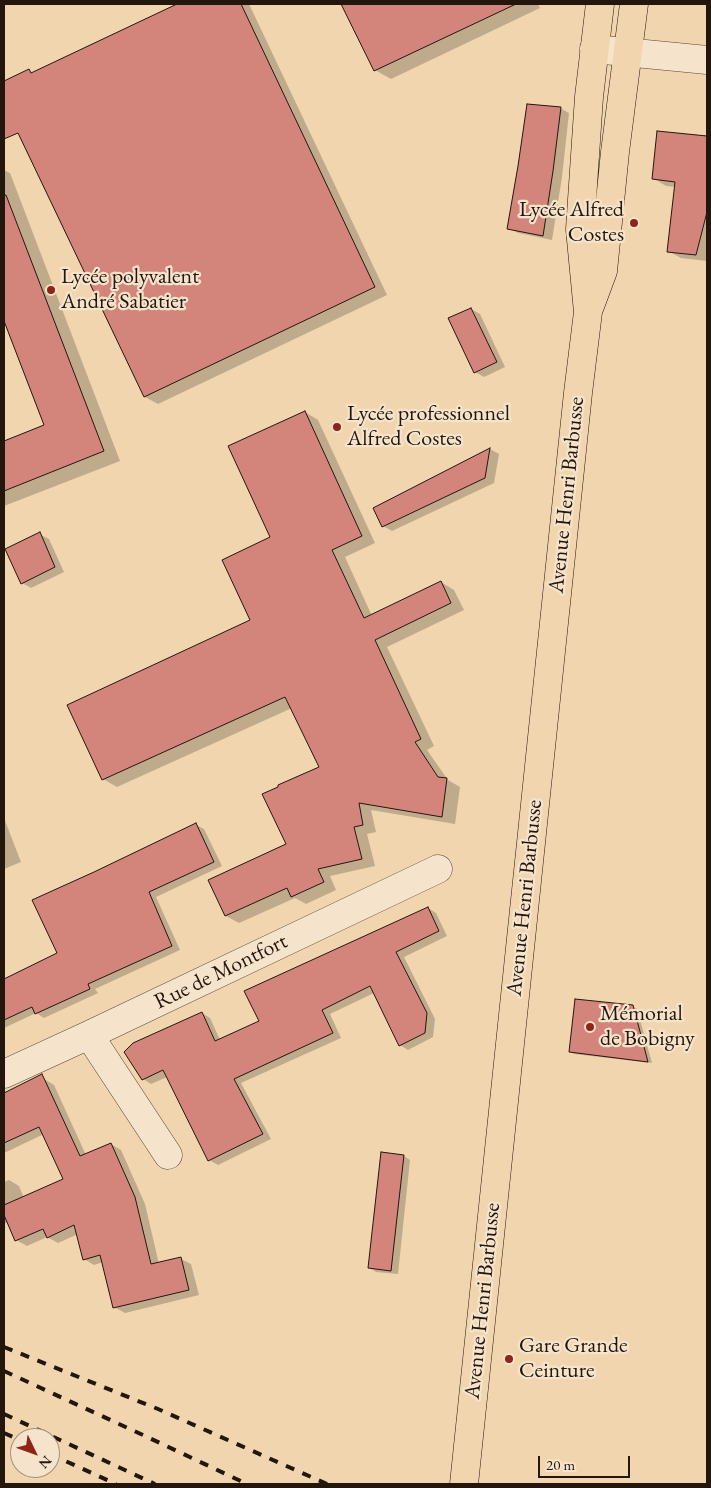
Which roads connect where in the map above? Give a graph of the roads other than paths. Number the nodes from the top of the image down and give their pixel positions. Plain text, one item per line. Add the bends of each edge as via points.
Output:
1 (600, 4) edge
2 (634, 4) edge
3 (594, 49) junction
4 (627, 51) junction
5 (707, 60) edge
6 (588, 312) junction
7 (438, 868) dead end
8 (89, 1035) junction
9 (4, 1074) edge
10 (168, 1155) dead end
11 (464, 1484) edge

1 - 3 main road, Avenue Henri Barbusse
2 - 4 main road, Avenue Henri Barbusse
3 - 4 street
3 - 6 main road, Avenue Henri Barbusse via 580,229
4 - 5 street
4 - 6 main road, Avenue Henri Barbusse via 603,271
6 - 11 main road, Avenue Henri Barbusse
7 - 8 street, Rue de Montfort
8 - 9 street, Rue de Montfort
8 - 10 street

